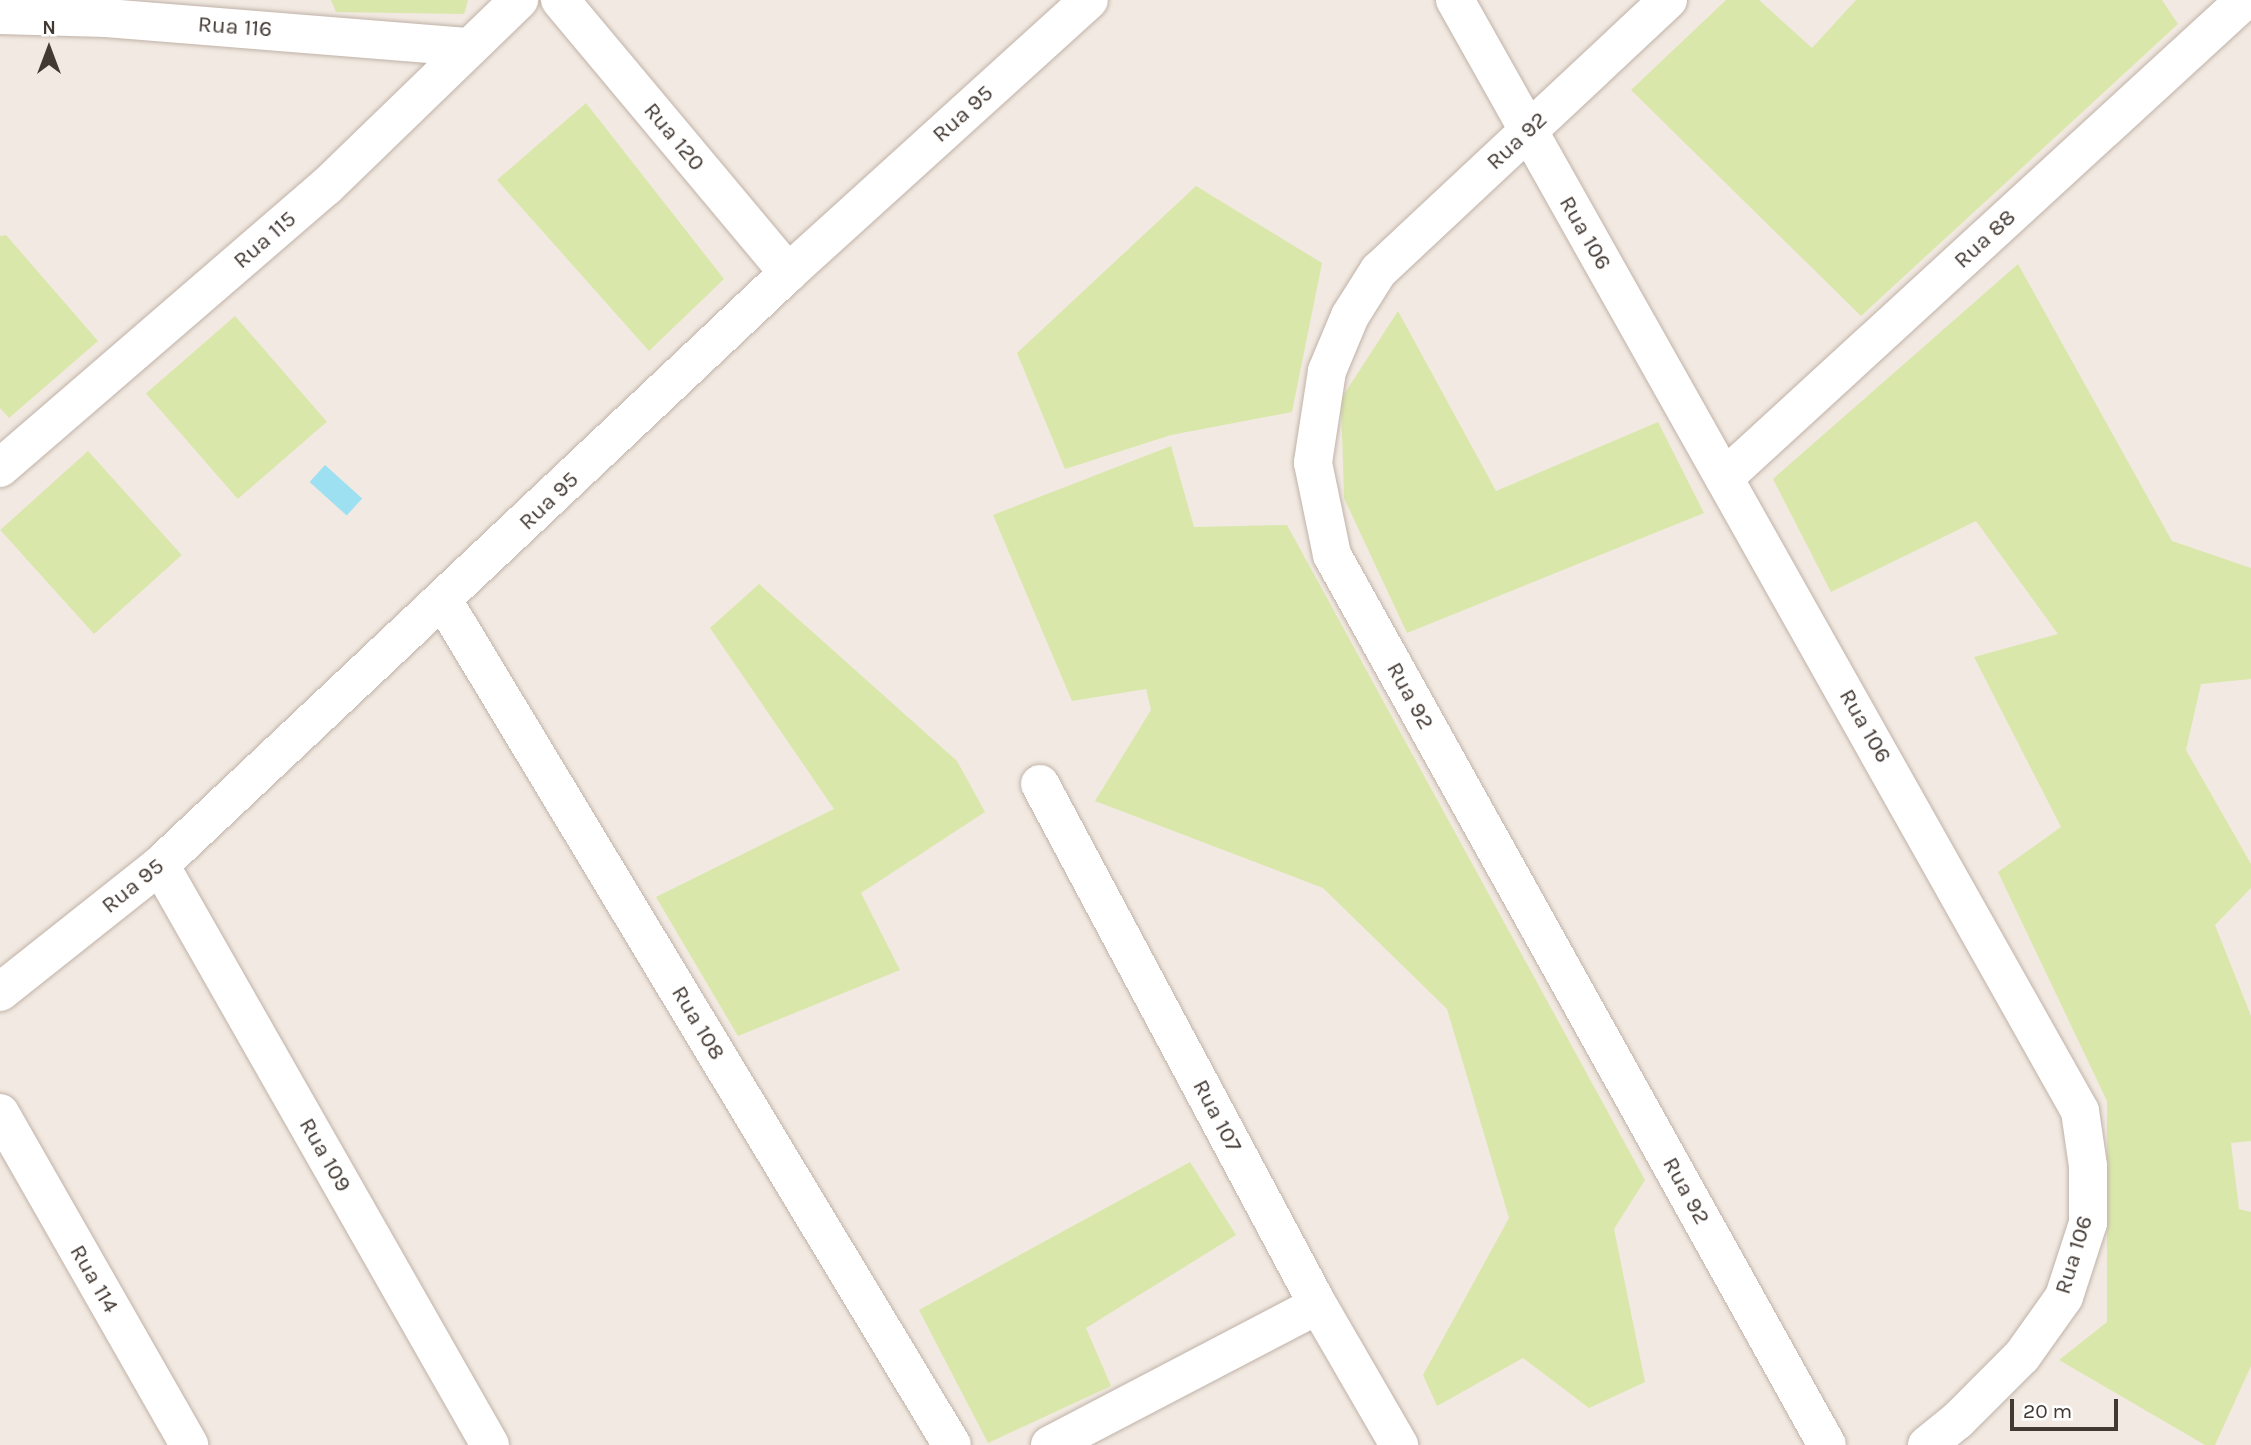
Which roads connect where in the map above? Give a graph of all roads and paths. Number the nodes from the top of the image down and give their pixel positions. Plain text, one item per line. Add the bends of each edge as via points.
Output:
1 (519, 0) edge
2 (560, 0) edge
3 (1089, 0) edge
4 (1455, 0) edge
5 (1668, 0) edge
6 (2245, 0) edge
7 (103, 9) edge
8 (0, 15) edge
9 (470, 47) junction
10 (1527, 131) junction
11 (788, 274) junction
12 (0, 468) edge
13 (1724, 478) junction
14 (444, 602) junction
15 (1040, 784) dead end
16 (160, 865) junction
17 (0, 992) edge
18 (0, 1113) edge
19 (1318, 1305) junction
20 (189, 1445) edge
21 (490, 1445) edge
22 (952, 1445) edge
23 (1050, 1445) edge
24 (1399, 1445) edge
25 (1827, 1445) edge
26 (1927, 1445) edge

1 - 9 street, Rua 115
2 - 11 street, Rua 120
3 - 11 street, Rua 95
4 - 10 street, Rua 106
5 - 10 street, Rua 92
6 - 13 street, Rua 88
7 - 8 street, Rua 116
7 - 9 street, Rua 116
9 - 12 street, Rua 115 via 326,187
10 - 13 street, Rua 106
10 - 25 street, Rua 92 via 1379,270 1350,316 1327,371 1319,414 1313,463 1319,505 1332,555
11 - 14 street, Rua 95
13 - 26 street, Rua 106 via 2080,1111 2088,1166 2088,1223 2064,1297 2022,1356
14 - 16 street, Rua 95
14 - 22 street, Rua 108
15 - 19 street, Rua 107
16 - 17 street, Rua 95
16 - 21 street, Rua 109
18 - 20 street, Rua 114
19 - 23 street
19 - 24 street, Rua 107

